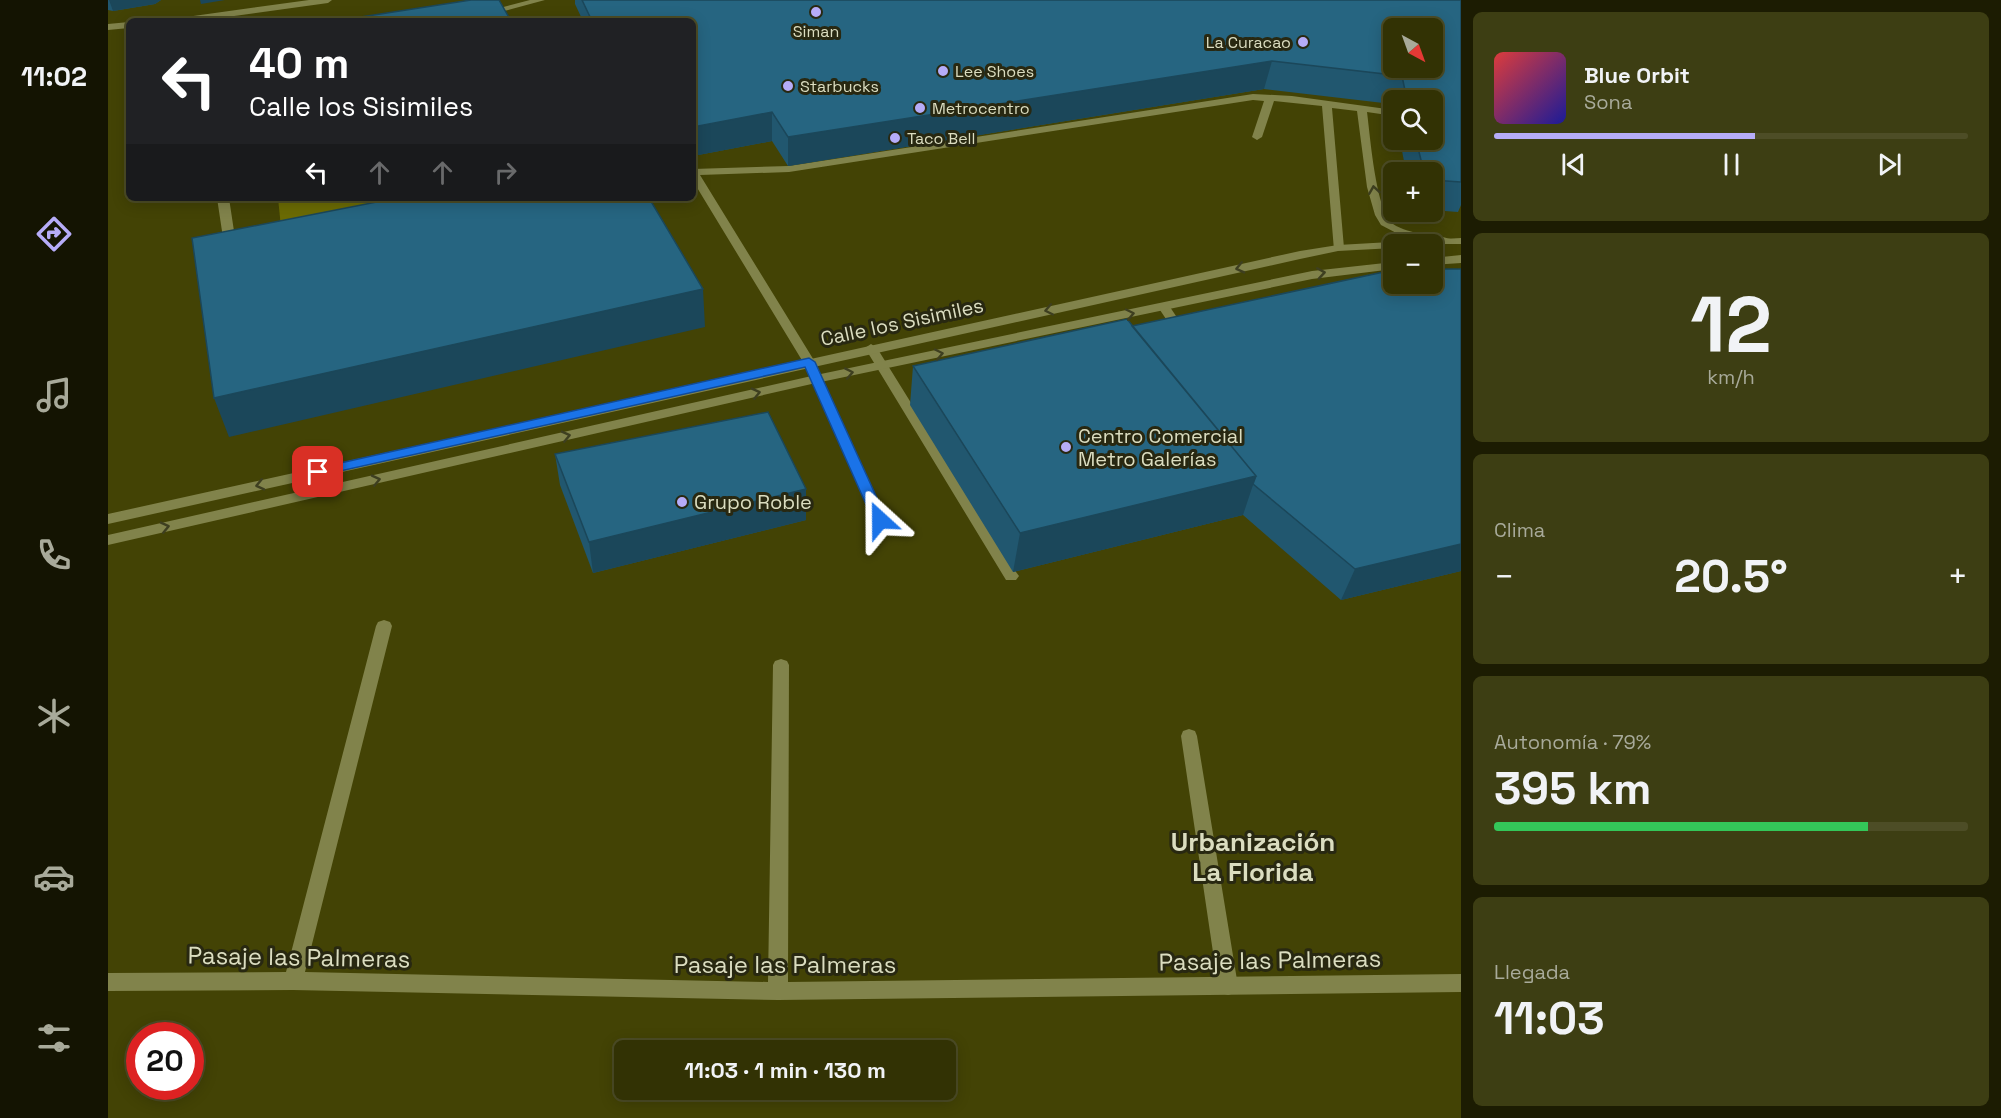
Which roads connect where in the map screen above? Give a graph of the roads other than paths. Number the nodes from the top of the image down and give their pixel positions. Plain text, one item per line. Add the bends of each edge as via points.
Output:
1 (328, 0) edge
2 (541, 0) edge
3 (476, 14) edge
4 (206, 18) edge
5 (126, 25) edge
6 (108, 27) edge
7 (1270, 98) junction
8 (1327, 104) junction
9 (1362, 109) junction
10 (1383, 112) edge
11 (1257, 137) dead end
12 (696, 172) edge
13 (696, 177) edge
14 (224, 201) edge
15 (1461, 241) edge
16 (1447, 242) junction
17 (1338, 248) junction
18 (244, 258) edge
19 (1461, 259) edge
20 (1443, 261) edge
21 (1383, 266) edge
22 (1164, 307) junction
23 (1188, 342) edge
24 (871, 348) junction
25 (809, 362) junction
26 (882, 366) junction
27 (816, 379) junction
28 (108, 519) edge
29 (880, 520) dead end
30 (108, 540) edge
31 (1011, 576) dead end
32 (384, 626) dead end
33 (781, 664) dead end
34 (1189, 736) dead end
35 (293, 981) junction
36 (108, 982) edge
37 (1461, 983) edge
38 (1228, 986) junction
39 (778, 991) junction

1 - 4 main road
2 - 3 main road
5 - 6 main road
7 - 8 main road
7 - 11 main road
7 - 12 main road via 1253,97 789,169
8 - 9 main road
8 - 17 main road
9 - 10 main road
16 -> 9 main road via 1385,223 1377,208
13 - 25 main road
14 - 18 main road via 233,260
15 - 16 main road, Calle los Sisimiles
16 - 17 main road, Calle los Sisimiles
17 -> 24 main road, Calle los Sisimiles
19 - 20 main road
22 -> 21 main road, Calle los Sisimiles via 1312,275
22 - 23 main road
26 -> 22 main road, Calle los Sisimiles
24 - 25 main road, Calle los Sisimiles
24 - 26 main road
25 - 27 main road
25 -> 28 main road, Calle los Sisimiles
27 -> 26 main road, Calle los Sisimiles
26 - 31 main road
27 - 29 main road
30 -> 27 main road, Calle los Sisimiles
32 - 35 main road
33 - 39 main road
34 - 38 main road
35 - 36 main road, Pasaje las Palmeras
35 - 39 main road, Pasaje las Palmeras
37 - 38 main road, Pasaje las Palmeras
38 - 39 main road, Pasaje las Palmeras

